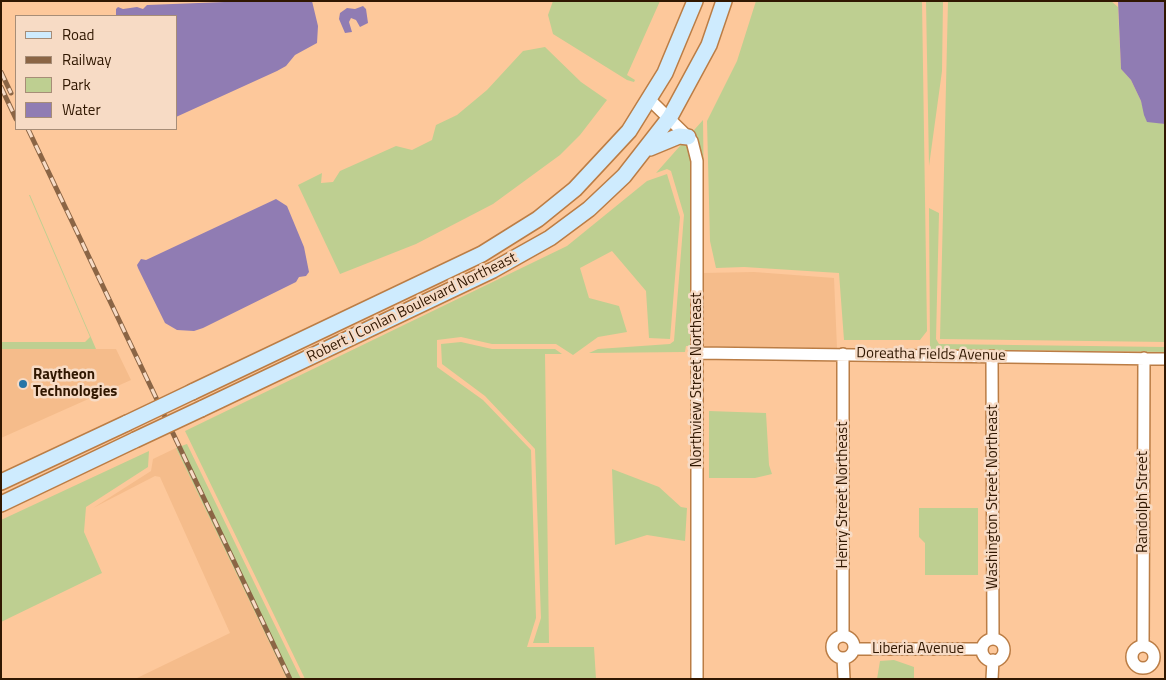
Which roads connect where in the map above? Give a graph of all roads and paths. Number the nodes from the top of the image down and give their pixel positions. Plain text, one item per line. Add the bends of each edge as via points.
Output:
1 (695, 1) edge
2 (724, 1) edge
3 (650, 100) junction
4 (670, 117) junction
5 (688, 137) junction
6 (647, 150) junction
7 (697, 353) junction
8 (843, 354) junction
9 (992, 356) junction
10 (1144, 358) junction
11 (1165, 359) edge
12 (1, 482) edge
13 (1, 504) edge
14 (843, 636) junction
15 (993, 639) junction
16 (1143, 646) junction
17 (854, 648) junction
18 (982, 649) junction
19 (843, 658) junction
20 (1159, 658) edge
21 (993, 660) junction
22 (1143, 673) edge
23 (697, 679) edge
24 (844, 679) edge
25 (992, 679) edge

1 - 3 main road, Robert J Conlan Boulevard Northeast via 680,41
2 - 4 main road, Robert J Conlan Boulevard Northeast via 709,45
3 - 4 street, Northview Street Northeast
3 - 12 main road, Robert J Conlan Boulevard Northeast, bridge via 629,131 581,184 513,236 482,254
4 - 5 street, Northview Street Northeast
4 - 6 main road, Robert J Conlan Boulevard Northeast
5 - 6 main road via 665,140
5 - 7 street, Northview Street Northeast via 697,160
6 - 13 main road, Robert J Conlan Boulevard Northeast, bridge via 588,209 521,255
7 - 8 street, Doreatha Fields Avenue
7 - 23 street, Northview Street Northeast
8 - 9 street, Doreatha Fields Avenue
8 - 14 street, Henry Street Northeast
9 - 10 street, Doreatha Fields Avenue
9 - 15 street, Washington Street Northeast
10 - 11 street, Doreatha Fields Avenue
10 - 16 street, Randolph Street
14 - 17 street via 853,641
14 - 19 street via 834,640 832,647 834,653
15 - 18 street via 986,641
15 - 21 street via 1000,641 1003,651 1001,657
16 - 20 street
16 - 22 street via 1134,651 1132,657
17 - 18 street, Liberia Avenue
17 - 19 street via 849,656
18 - 21 street via 984,656
19 - 24 street
20 - 22 street
21 - 25 street

